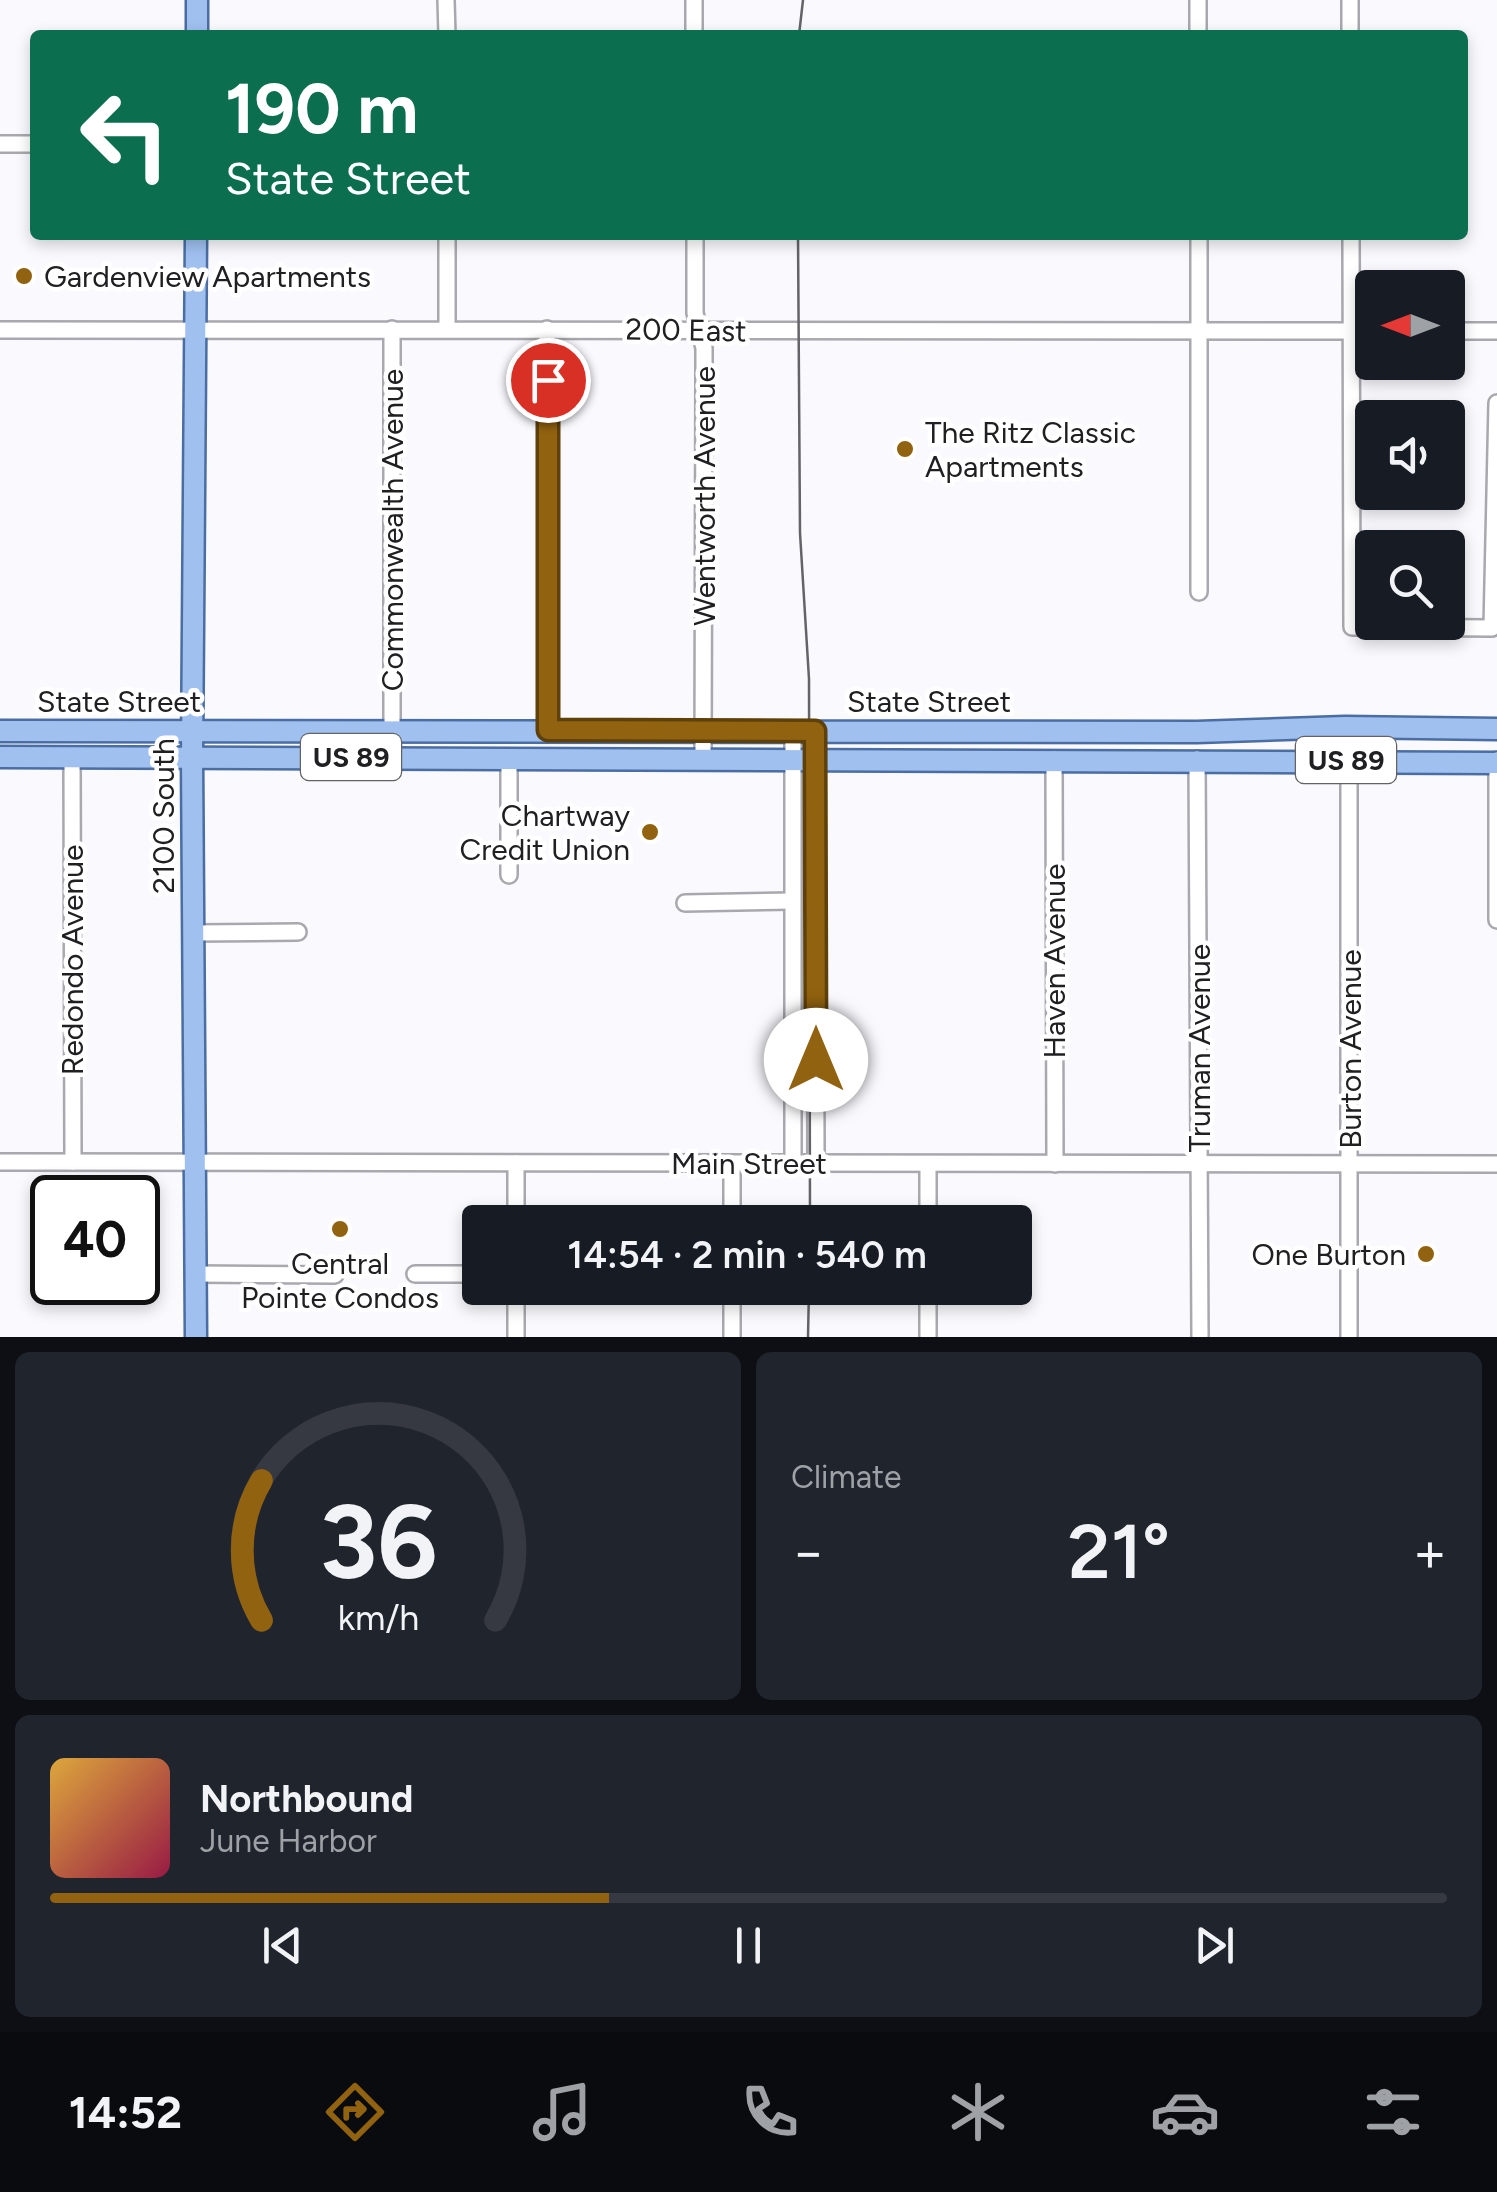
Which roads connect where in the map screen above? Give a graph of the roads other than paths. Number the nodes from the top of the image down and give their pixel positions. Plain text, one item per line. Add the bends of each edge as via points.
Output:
1 (197, 0) edge
2 (446, 0) edge
3 (694, 0) edge
4 (1198, 0) edge
5 (1350, 0) edge
6 (197, 30) edge
7 (446, 30) edge
8 (694, 30) edge
9 (1198, 30) edge
10 (1350, 30) edge
11 (0, 144) edge
12 (30, 144) edge
13 (196, 240) edge
14 (447, 240) edge
15 (695, 240) edge
16 (1199, 240) edge
17 (1351, 240) edge
18 (196, 328) junction
19 (447, 328) junction
20 (392, 329) junction
21 (548, 329) junction
22 (0, 330) edge
23 (699, 330) junction
24 (1199, 330) junction
25 (1351, 331) junction
26 (1355, 331) edge
27 (1465, 331) edge
28 (1497, 331) edge
29 (1497, 403) edge
30 (1199, 592) dead end
31 (1277, 729) junction
32 (1497, 729) edge
33 (392, 730) junction
34 (548, 730) junction
35 (602, 730) junction
36 (0, 731) edge
37 (192, 731) junction
38 (704, 731) junction
39 (794, 731) junction
40 (815, 731) junction
41 (1197, 732) junction
42 (0, 757) edge
43 (72, 757) junction
44 (192, 757) junction
45 (510, 757) junction
46 (704, 758) junction
47 (794, 758) junction
48 (815, 758) junction
49 (1054, 759) junction
50 (1140, 759) junction
51 (1196, 759) junction
52 (1349, 760) junction
53 (1497, 762) edge
54 (510, 875) dead end
55 (792, 901) junction
56 (685, 903) dead end
57 (1497, 920) edge
58 (298, 932) dead end
59 (194, 933) junction
60 (0, 1162) edge
61 (73, 1162) junction
62 (195, 1162) junction
63 (516, 1163) junction
64 (732, 1164) junction
65 (793, 1164) junction
66 (816, 1164) junction
67 (928, 1164) junction
68 (1055, 1164) junction
69 (1199, 1164) junction
70 (1350, 1164) junction
71 (1497, 1164) edge
72 (516, 1205) edge
73 (732, 1205) edge
74 (928, 1205) edge
75 (196, 1274) junction
76 (415, 1274) dead end
77 (462, 1274) edge
78 (334, 1275) dead end
79 (516, 1305) edge
80 (732, 1305) edge
81 (928, 1305) edge
82 (196, 1337) edge
83 (516, 1337) edge
84 (732, 1337) edge
85 (928, 1337) edge
86 (1200, 1337) edge
87 (1349, 1337) edge

1 - 6 main road
2 - 7 street
3 - 8 street
4 - 9 street
5 - 10 street
11 - 12 street
13 - 18 main road, 2100 South
14 - 19 street
15 - 23 street, Wentworth Avenue
16 - 24 street
17 - 25 street
18 - 20 street, 200 East
18 - 22 street, 200 East
18 - 37 main road, 2100 South
19 - 20 street, 200 East
19 - 21 street, 200 East
20 - 33 street, Commonwealth Avenue
21 - 23 street, 200 East
21 - 34 street
23 - 24 street, 200 East
23 - 38 street, Wentworth Avenue
24 - 25 street, 200 East
24 - 30 street
25 - 26 street, 200 East
25 - 29 street via 1352,627 1492,628
27 - 28 street
31 - 32 main road, State Street / US 89
31 - 41 main road, State Street / US 89
31 - 51 main road via 1265,744 1208,745
33 - 34 main road, State Street / US 89
33 - 37 main road, State Street / US 89
34 - 35 main road, State Street / US 89
35 - 38 main road, State Street / US 89
35 - 45 main road via 594,741 520,746
36 - 37 main road, State Street / US 89
37 - 44 main road, 2100 South
38 - 39 main road, State Street / US 89
38 - 46 street, Wentworth Avenue
39 - 40 main road, State Street / US 89
39 - 47 street
40 - 41 main road, State Street / US 89
40 - 48 street
41 - 50 main road via 1182,747 1146,748
42 - 43 main road, State Street / US 89
43 - 44 main road, State Street / US 89
43 - 61 street, Redondo Avenue
44 - 45 main road, State Street / US 89
44 - 59 main road, 2100 South
45 - 46 main road, State Street / US 89
45 - 54 street
46 - 47 main road, State Street / US 89
47 - 48 main road, State Street / US 89
47 - 55 street
48 - 49 main road, State Street / US 89
48 - 66 street
49 - 50 main road, State Street / US 89
49 - 68 street, Haven Avenue
50 - 51 main road, State Street / US 89
51 - 52 main road, State Street / US 89
51 - 69 street, Truman Avenue
52 - 53 main road, State Street / US 89
52 - 70 street, Burton Avenue
53 - 57 street
55 - 56 street
55 - 65 street
58 - 59 street
59 - 62 main road, 2100 South
60 - 61 street, Main Street
61 - 62 street, Main Street
62 - 63 street, Main Street
62 - 75 main road, 2100 South
63 - 64 street, Main Street
63 - 72 street
64 - 65 street, Main Street
64 - 73 street
65 - 66 street, Main Street
66 - 67 street, Main Street
67 - 68 street, Main Street
67 - 74 street
68 - 69 street, Main Street
69 - 70 street, Main Street
69 - 86 street, Truman Avenue
70 - 71 street, Main Street
70 - 87 street, Burton Avenue
75 - 78 street
75 - 82 main road, 2100 South
76 - 77 street
79 - 83 street
80 - 84 street
81 - 85 street

